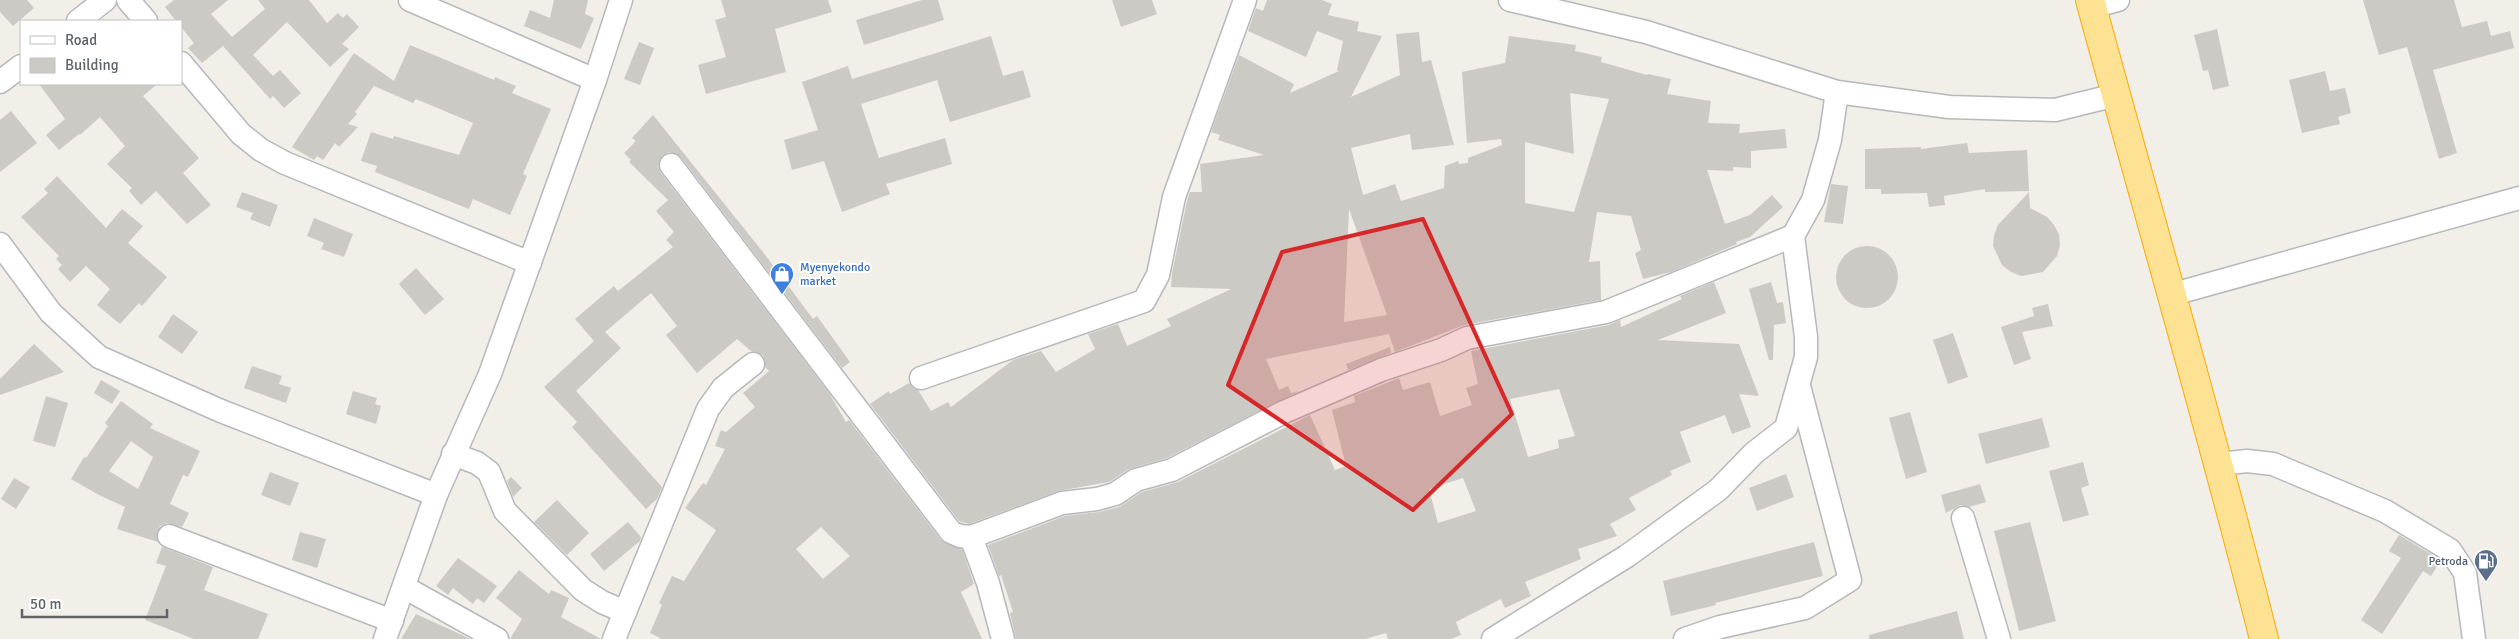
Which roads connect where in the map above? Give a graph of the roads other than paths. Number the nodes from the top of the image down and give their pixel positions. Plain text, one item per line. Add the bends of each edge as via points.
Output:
1 (105, 0) edge
2 (128, 0) edge
3 (410, 0) edge
4 (621, 0) edge
5 (1245, 0) edge
6 (1510, 0) edge
7 (2118, 0) edge
8 (2091, 4) edge
9 (79, 20) edge
10 (145, 20) edge
11 (182, 64) edge
12 (20, 67) edge
13 (595, 80) junction
14 (0, 82) edge
15 (1837, 92) junction
16 (2116, 95) junction
17 (671, 165) dead end
18 (2519, 198) edge
19 (1793, 236) junction
20 (0, 244) edge
21 (530, 264) junction
22 (2170, 295) junction
23 (753, 364) dead end
24 (921, 378) dead end
25 (1799, 386) junction
26 (453, 454) junction
27 (2220, 464) junction
28 (436, 495) junction
29 (1963, 518) dead end
30 (169, 536) dead end
31 (971, 537) junction
32 (404, 587) junction
33 (625, 612) junction
34 (388, 630) edge
35 (497, 639) edge
36 (614, 639) edge
37 (1004, 639) edge
38 (1493, 639) edge
39 (1685, 639) edge
40 (1999, 639) edge
41 (2264, 639) edge
42 (2474, 639) edge

1 - 9 street
2 - 10 street
3 - 13 street
4 - 13 street
5 - 24 street via 1174,197 1158,275 1144,301
6 - 15 street via 1646,32
7 - 8 street
8 - 16 highway
11 - 21 street via 241,134 261,150 285,163
12 - 14 street
13 - 21 street
15 - 16 street via 1949,107 2055,110
15 - 19 street via 1830,140 1813,200
16 - 22 highway
17 - 31 street via 951,532
18 - 22 street
19 - 25 street via 1806,337 1806,357
19 - 31 street via 1606,312 1466,338 1284,412 1189,463 1136,480 1115,494 1062,503
20 - 28 street via 51,313 99,357 221,411
21 - 26 street via 490,374
22 - 27 highway
23 - 33 street via 723,388 708,409
25 - 38 street via 1786,428 1754,453 1718,490 1627,556
25 - 39 street via 1850,580 1805,608 1720,627
26 - 28 street
26 - 33 street via 477,463 488,472 505,511 583,590
27 - 41 highway
27 - 42 street via 2247,461 2273,464 2385,511 2450,550 2466,573
28 - 32 street
29 - 40 street
30 - 34 street
31 - 37 street
32 - 34 street
32 - 35 street
33 - 36 street

